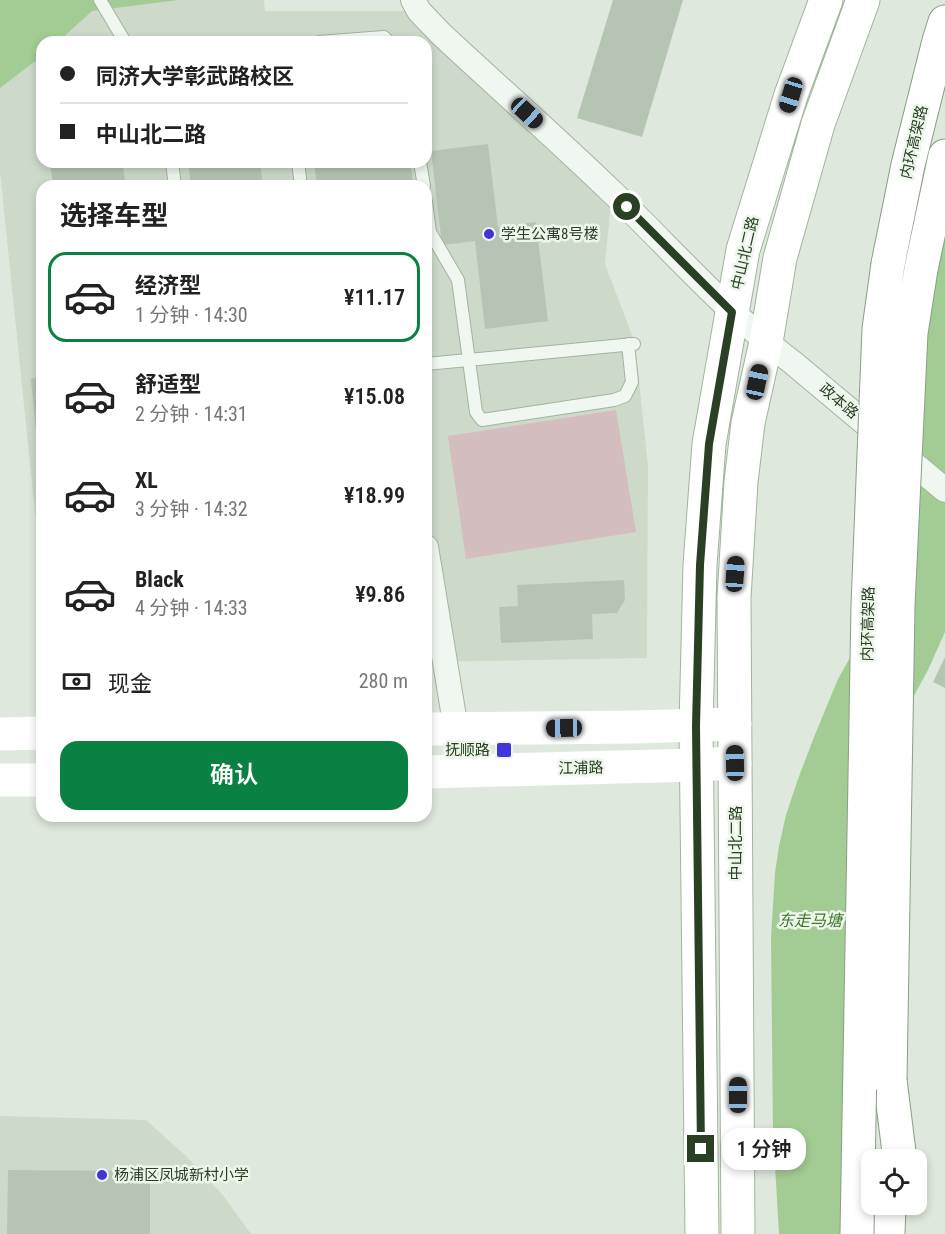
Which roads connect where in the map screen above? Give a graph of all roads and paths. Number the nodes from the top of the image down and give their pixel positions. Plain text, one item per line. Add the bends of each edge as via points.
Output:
1 (826, 0) edge
2 (862, 0) edge
3 (102, 5) edge
4 (416, 5) edge
5 (945, 22) edge
6 (121, 36) edge
7 (945, 156) edge
8 (432, 235) edge
9 (732, 312) junction
10 (765, 342) junction
11 (469, 359) junction
12 (432, 363) edge
13 (945, 490) edge
14 (432, 620) edge
15 (735, 724) junction
16 (696, 726) junction
17 (441, 729) edge
18 (36, 733) edge
19 (0, 734) edge
20 (735, 763) junction
21 (696, 765) junction
22 (432, 772) edge
23 (0, 780) edge
24 (36, 780) edge
25 (890, 1080) junction
26 (889, 1149) edge
27 (899, 1149) edge
28 (889, 1215) edge
29 (901, 1215) edge
30 (702, 1234) edge
31 (738, 1234) edge
32 (857, 1234) edge
33 (888, 1234) edge
34 (902, 1234) edge

1 - 9 main road, 中山北二路 via 791,95 743,250
2 - 10 main road, 中山北二路 via 808,158 780,258
3 - 6 lane
4 - 9 street, 政本路 via 441,34 612,192
5 - 32 main road, 内环高架路, bridge via 908,165 879,329 868,617
7 - 25 main road, 内环高架路, bridge via 911,333 898,604
8 - 11 lane via 458,280
9 - 10 street, 政本路
9 - 16 main road, 中山北二路 via 709,444 700,565
10 - 13 street, 政本路
10 - 15 main road, 中山北二路 via 748,423 741,482 734,598
11 - 11 lane via 632,344 632,382 625,396 614,400 482,420 476,412
11 - 12 lane
14 - 17 street
15 - 16 main road
15 - 20 main road, 中山北二路
16 - 17 main road
16 - 21 main road, 中山北二路
18 - 19 main road
20 - 21 main road, 江浦路
20 - 31 main road, 中山北二路
21 - 22 main road, 江浦路
21 - 30 main road, 中山北二路
23 - 24 main road
25 - 26 main road, 内环高架路
25 - 27 main road
28 - 33 main road
29 - 34 main road

